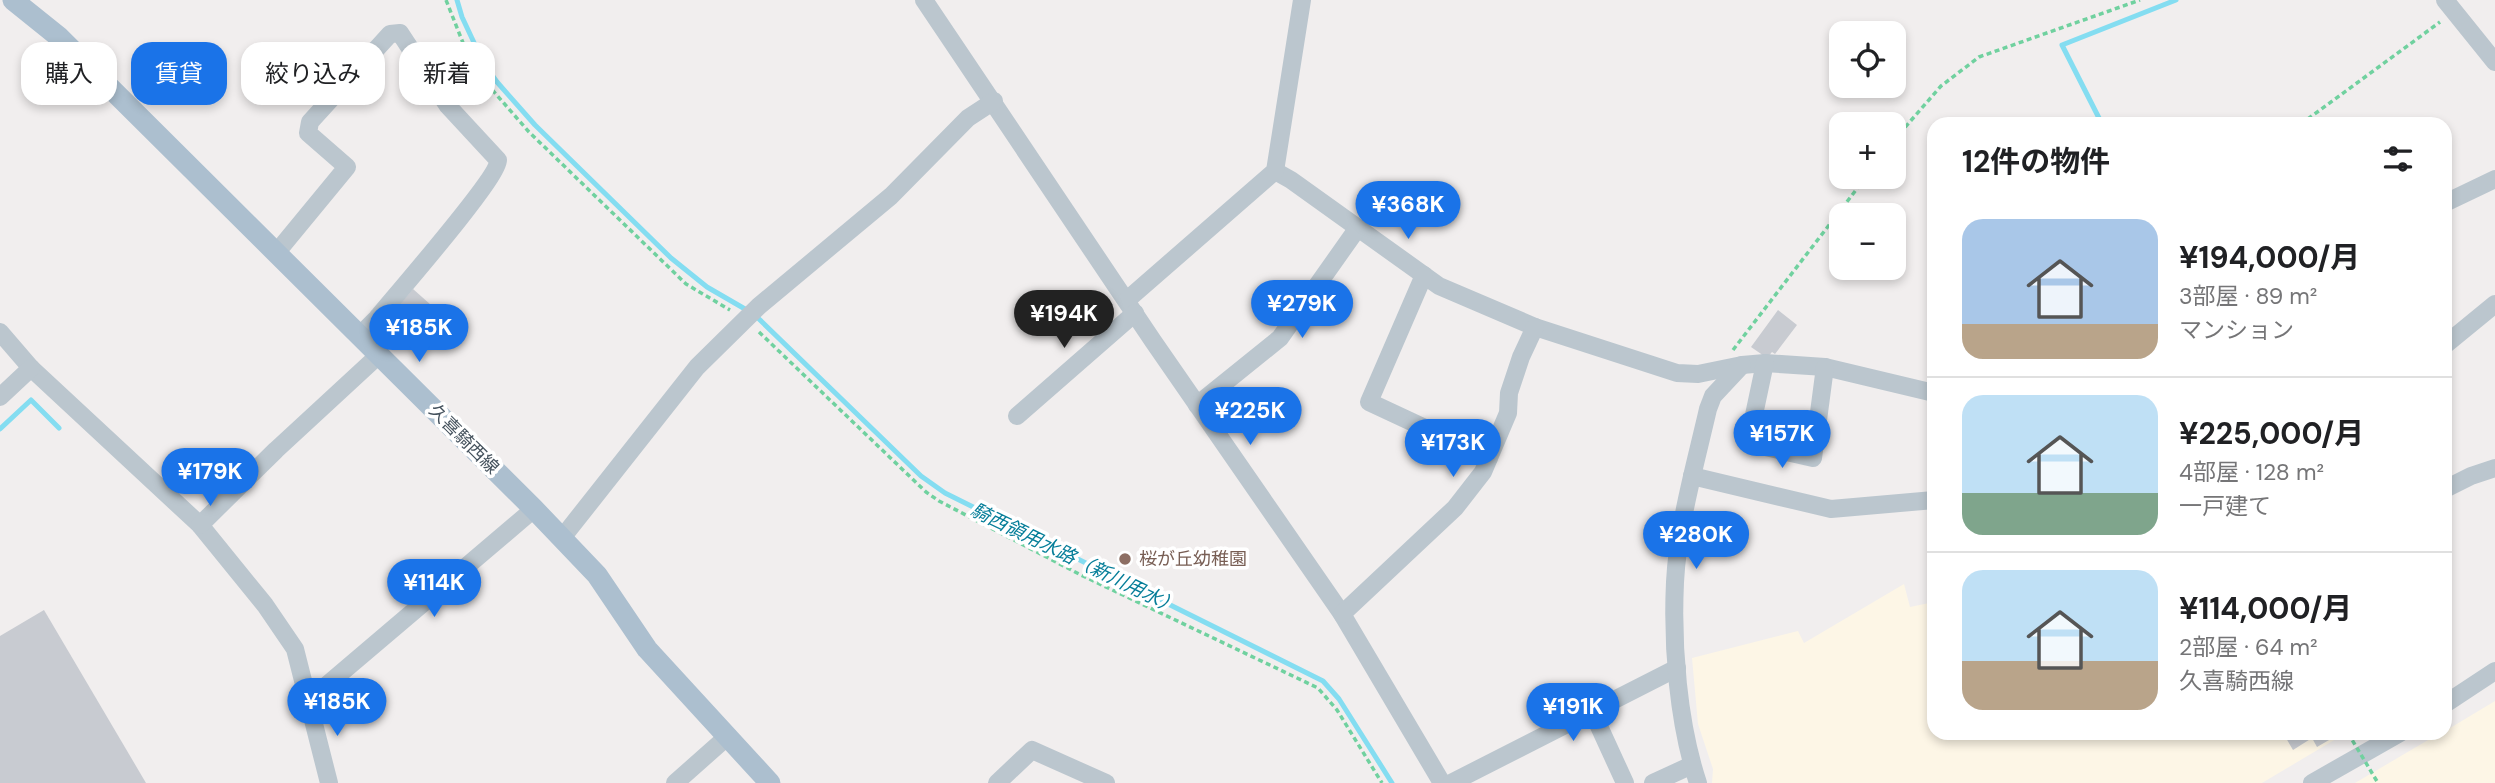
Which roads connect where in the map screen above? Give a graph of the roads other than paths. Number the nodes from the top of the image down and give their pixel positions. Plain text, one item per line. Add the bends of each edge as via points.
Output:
1 (13, 0) edge
2 (924, 0) edge
3 (1302, 0) edge
4 (2449, 6) edge
5 (2495, 62) edge
6 (994, 102) junction
7 (1275, 171) junction
8 (2495, 179) edge
9 (2452, 200) edge
10 (1357, 229) junction
11 (277, 253) junction
12 (1424, 275) junction
13 (2495, 304) edge
14 (1131, 307) junction
15 (1535, 327) junction
16 (0, 332) edge
17 (360, 335) junction
18 (2452, 339) edge
19 (380, 354) junction
20 (1765, 363) junction
21 (1742, 365) junction
22 (1825, 367) junction
23 (32, 368) junction
24 (0, 397) edge
25 (1927, 397) edge
26 (1197, 405) junction
27 (1017, 416) dead end
28 (1489, 458) junction
29 (2495, 468) edge
30 (1692, 476) junction
31 (2452, 486) edge
32 (1927, 501) edge
33 (534, 509) junction
34 (200, 525) junction
35 (562, 538) junction
36 (1342, 614) junction
37 (1677, 668) junction
38 (2495, 671) edge
39 (2452, 699) edge
40 (308, 701) junction
41 (1592, 711) junction
42 (728, 736) junction
43 (2388, 740) edge
44 (1692, 765) junction
45 (329, 783) edge
46 (675, 783) edge
47 (770, 783) edge
48 (997, 783) edge
49 (1106, 783) edge
50 (1442, 783) edge
51 (1451, 783) edge
52 (1625, 783) edge
53 (1653, 783) edge
54 (1698, 783) edge
55 (2312, 783) edge

1 - 11 main road, 久喜騎西線 via 59,37
2 - 6 street
3 - 7 street
4 - 5 street
6 - 14 street
6 - 35 street via 968,118 891,196 759,306 698,367
7 - 10 street
7 - 14 street
8 - 9 street
10 - 12 street
10 - 26 street via 1280,338
11 - 17 main road, 久喜騎西線
11 - 17 street via 346,167 308,133 310,122 390,34 400,33 448,106 498,160 499,167
12 - 15 street via 1439,286
12 - 28 street via 1368,402
13 - 18 street
14 - 26 street
14 - 27 street
15 - 21 street via 1677,373 1699,374
15 - 28 street
16 - 23 street
17 - 19 main road, 久喜騎西線
19 - 33 main road, 久喜騎西線
19 - 34 street
20 - 21 street
20 - 22 street
20 - 22 street via 1748,443 1813,458
21 - 30 street via 1713,396
22 - 25 street
23 - 24 street
23 - 34 street
26 - 36 street
28 - 36 street via 1455,508
29 - 31 street
30 - 32 street via 1831,509
30 - 37 street via 1675,582
33 - 35 main road, 久喜騎西線
33 - 40 street
34 - 40 street via 295,649
35 - 42 main road, 久喜騎西線 via 597,575 648,649
36 - 50 street
37 - 41 street
37 - 44 street
38 - 39 street
40 - 45 street
41 - 51 street
41 - 52 street
42 - 46 street
42 - 47 main road, 久喜騎西線
43 - 55 street
44 - 53 street
44 - 54 street
48 - 49 street via 1032,750

